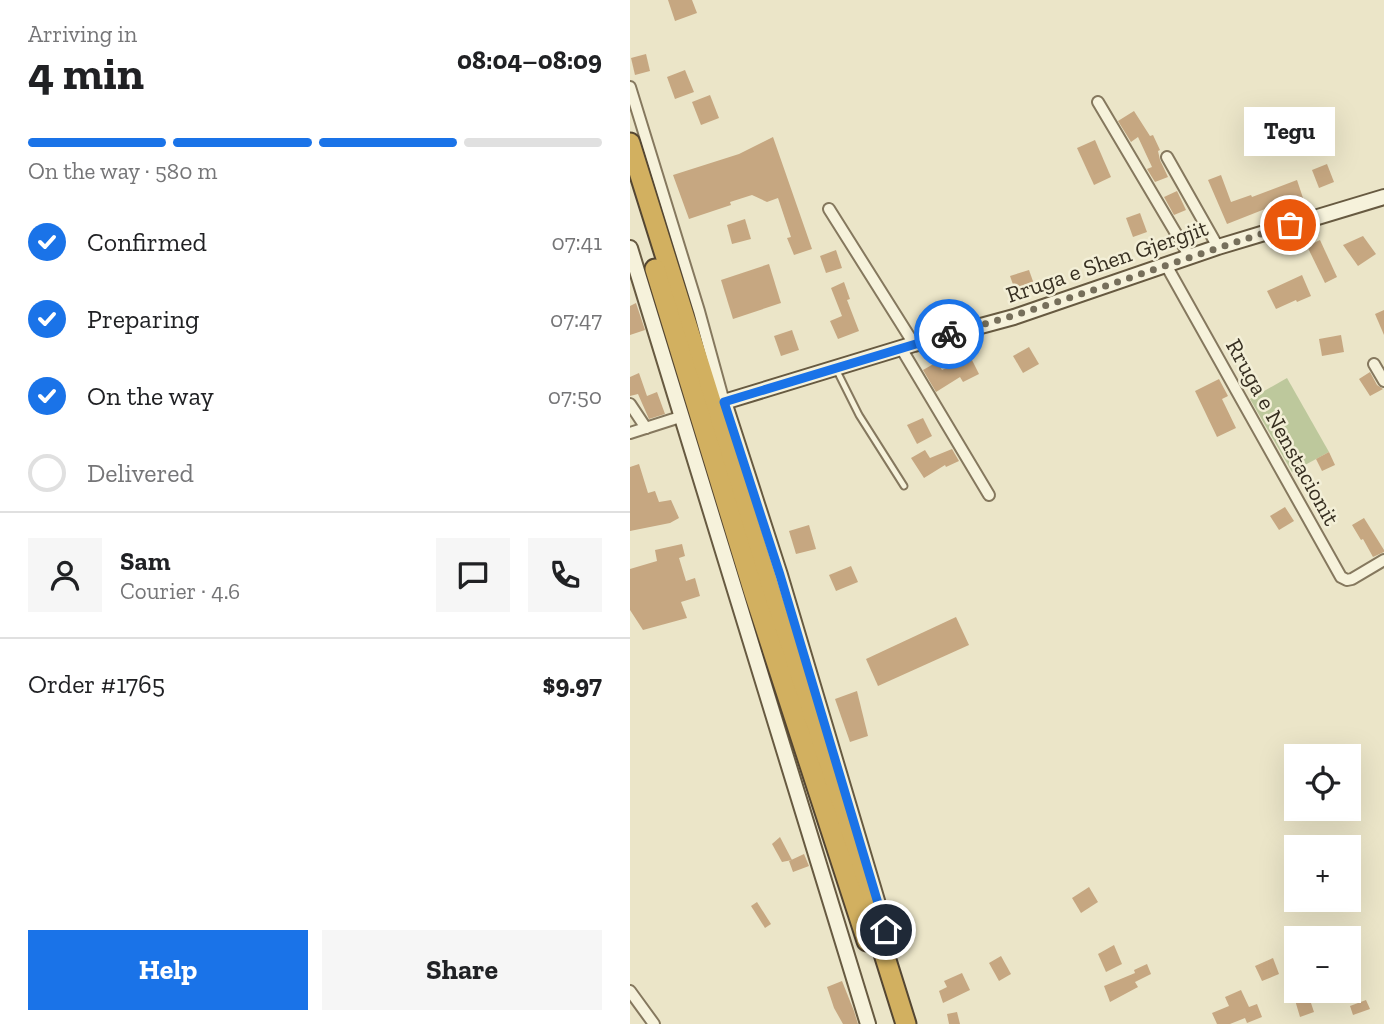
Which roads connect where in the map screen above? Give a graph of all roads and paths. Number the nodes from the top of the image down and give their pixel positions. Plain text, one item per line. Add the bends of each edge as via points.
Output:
1 (630, 87) edge
2 (1098, 102) dead end
3 (630, 143) edge
4 (1167, 157) dead end
5 (630, 188) edge
6 (1384, 197) edge
7 (829, 209) dead end
8 (1218, 247) junction
9 (630, 248) edge
10 (1190, 257) junction
11 (1166, 265) junction
12 (907, 346) junction
13 (1374, 364) dead end
14 (835, 368) junction
15 (1384, 382) edge
16 (724, 402) junction
17 (630, 404) edge
18 (675, 419) junction
19 (646, 428) junction
20 (630, 433) edge
21 (904, 486) dead end
22 (989, 495) dead end
23 (1384, 560) edge
24 (901, 980) joint
25 (630, 991) edge
26 (654, 1024) edge
27 (868, 1024) edge
28 (892, 1024) edge
29 (911, 1024) edge

1 - 16 street
2 - 10 street
3 - 29 highway
4 - 8 street
5 - 28 highway
6 - 8 street, Rruga e Shen Gjergjit
7 - 12 street
8 - 10 street, Rruga e Shen Gjergjit
9 - 18 street
10 - 11 street, Rruga e Shen Gjergjit
11 - 12 street, Rruga e Shen Gjergjit via 1014,317
11 - 23 street, Rruga e Nenstacionit via 1341,577 1352,579
12 - 14 street, Rruga e Shen Gjergjit
12 - 22 street
13 - 15 street
14 - 16 street, Rruga e Shen Gjergjit
14 - 21 lane
16 - 24 street
17 - 19 street
18 - 19 street
18 - 27 street via 733,582
19 - 20 street
24 - 29 highway
25 - 26 street

